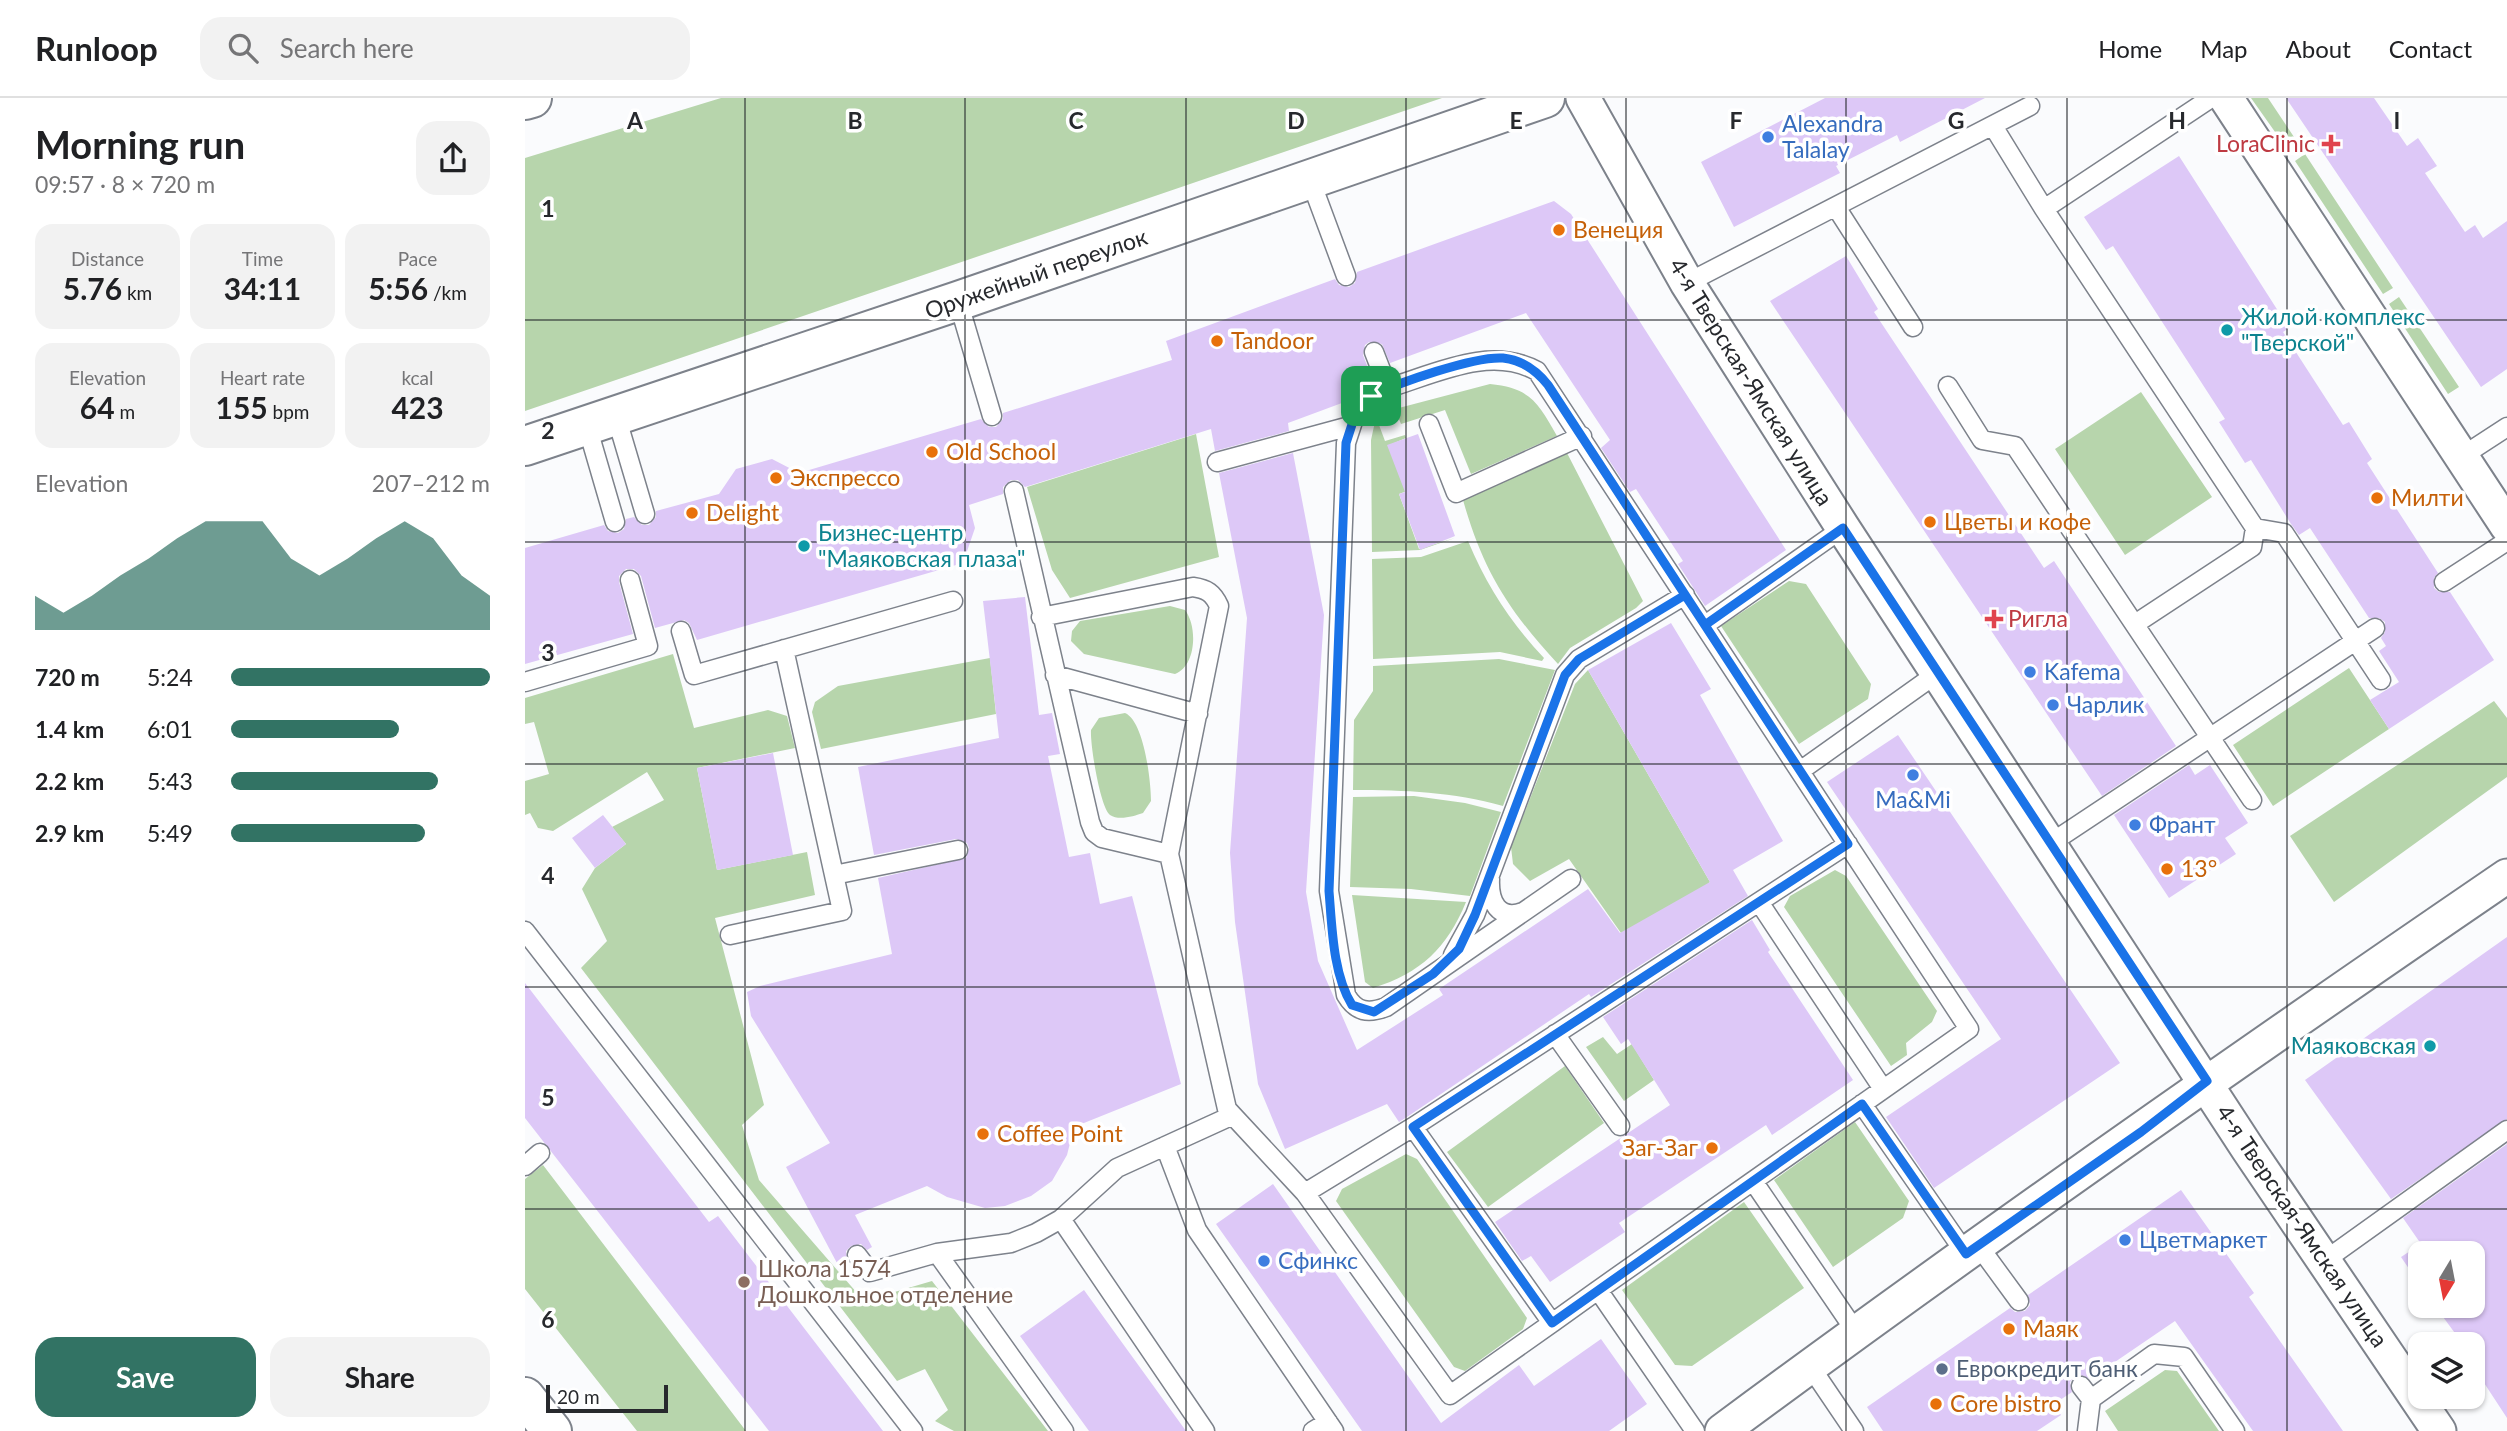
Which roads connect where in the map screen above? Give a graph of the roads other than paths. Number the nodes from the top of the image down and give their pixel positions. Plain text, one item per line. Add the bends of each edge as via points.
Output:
1 (532, 98) edge
2 (1545, 98) edge
3 (1583, 98) edge
4 (2211, 98) edge
5 (2226, 98) edge
6 (525, 100) edge
7 (2030, 106) dead end
8 (1993, 126) junction
9 (1310, 179) junction
10 (1836, 207) junction
11 (2044, 209) junction
12 (1346, 276) dead end
13 (1687, 283) junction
14 (958, 301) junction
15 (1913, 327) dead end
16 (1374, 352) dead end
17 (1948, 386) dead end
18 (1388, 388) junction
19 (992, 416) dead end
20 (601, 421) junction
21 (1429, 424) dead end
22 (1350, 426) junction
23 (2507, 427) edge
24 (1581, 436) junction
25 (525, 446) edge
26 (2464, 456) junction
27 (1217, 462) dead end
28 (1014, 491) dead end
29 (645, 514) dead end
30 (615, 522) dead end
31 (2507, 526) edge
32 (1843, 528) junction
33 (2255, 528) junction
34 (2507, 541) edge
35 (630, 580) dead end
36 (2444, 582) dead end
37 (1685, 595) junction
38 (953, 601) dead end
39 (1041, 617) junction
40 (2135, 624) junction
41 (1705, 625) junction
42 (2375, 628) dead end
43 (681, 631) dead end
44 (2355, 641) junction
45 (784, 649) junction
46 (1939, 672) junction
47 (1055, 675) junction
48 (2381, 680) dead end
49 (525, 682) edge
50 (1198, 714) junction
51 (2210, 737) junction
52 (1800, 771) junction
53 (2252, 800) dead end
54 (2051, 843) junction
55 (1848, 844) junction
56 (958, 850) dead end
57 (1169, 854) junction
58 (1493, 869) junction
59 (834, 875) junction
60 (2507, 876) edge
61 (1571, 879) dead end
62 (1759, 902) junction
63 (1525, 911) junction
64 (525, 931) edge
65 (730, 935) dead end
66 (1433, 974) junction
67 (1555, 1034) junction
68 (2207, 1081) junction
69 (1883, 1089) junction
70 (1862, 1104) junction
71 (1231, 1116) junction
72 (1620, 1126) dead end
73 (1413, 1127) junction
74 (2507, 1130) edge
75 (1165, 1146) junction
76 (540, 1153) dead end
77 (525, 1166) edge
78 (1753, 1181) junction
79 (1305, 1193) junction
80 (1061, 1219) junction
81 (1972, 1250) junction
82 (937, 1252) junction
83 (857, 1255) dead end
84 (2325, 1261) junction
85 (1598, 1290) junction
86 (2019, 1301) dead end
87 (1552, 1323) junction
88 (1856, 1332) junction
89 (1810, 1366) junction
90 (525, 1397) edge
91 (1325, 1428) edge
92 (552, 1431) edge
93 (913, 1431) edge
94 (1064, 1431) edge
95 (1205, 1431) edge
96 (1695, 1431) edge
97 (1722, 1431) edge
98 (1854, 1431) edge
99 (2087, 1431) edge
100 (2235, 1431) edge
101 (2439, 1431) edge

1 - 6 main road
2 - 9 main road, Оружейный переулок
3 - 13 street, 4-я Тверская-Ямская улица
4 - 11 lane
5 - 26 street
7 - 8 lane
8 - 10 lane
8 - 11 lane
9 - 12 lane
9 - 14 main road, Оружейный переулок
10 - 13 lane
10 - 15 lane
11 - 33 lane
13 - 32 street, 4-я Тверская-Ямская улица
14 - 19 lane
14 - 20 main road, Оружейный переулок
16 - 18 lane
17 - 40 lane via 1982,440 2015,446
18 - 22 lane via 1357,409
18 - 24 lane via 1503,358 1537,371
20 - 25 main road, Оружейный переулок
20 - 29 lane
20 - 30 lane
21 - 24 lane via 1456,493
22 - 27 lane
22 - 66 lane via 1329,891 1332,924 1346,995 1362,1010 1386,1007
23 - 26 lane
24 - 37 lane
26 - 31 street
28 - 39 lane
32 - 41 lane
32 - 46 street, 4-я Тверская-Ямская улица
33 - 40 lane via 2252,547
33 - 44 lane via 2284,533
34 - 36 lane
35 - 49 lane via 648,646
37 - 41 lane
37 - 58 lane via 1579,659 1565,675
38 - 45 lane
39 - 47 lane
39 - 50 lane via 1193,587 1205,589 1219,606
40 - 51 lane
41 - 52 lane
42 - 44 lane
43 - 45 lane via 694,675
44 - 48 lane
44 - 51 lane
45 - 59 lane
46 - 52 lane
46 - 54 street, 4-я Тверская-Ямская улица
47 - 50 lane
47 - 57 lane via 1094,832
50 - 57 lane
51 - 53 lane
51 - 54 lane
52 - 55 lane
54 - 68 street, 4-я Тверская-Ямская улица
55 - 62 lane
55 - 69 lane via 1969,1029
56 - 59 lane
57 - 71 lane
58 - 63 lane via 1490,891 1497,909 1511,915
58 - 66 lane via 1467,935
59 - 65 lane via 842,911
60 - 68 street
61 - 63 lane
62 - 67 lane
62 - 69 lane
63 - 66 lane
64 - 93 lane
67 - 72 lane
67 - 73 lane
68 - 81 street
68 - 84 street, 4-я Тверская-Ямская улица
69 - 70 lane
70 - 78 lane
70 - 81 lane
71 - 75 lane
71 - 79 lane
73 - 79 lane
73 - 87 lane
74 - 84 lane
75 - 80 lane via 1117,1168
75 - 91 lane via 1197,1230
76 - 77 lane
78 - 85 lane
78 - 88 lane
79 - 87 lane via 1450,1395
80 - 82 lane via 1011,1243
80 - 95 lane
81 - 86 lane
81 - 88 street
82 - 83 lane via 870,1272
82 - 94 lane
84 - 101 street, 4-я Тверская-Ямская улица
85 - 87 lane
85 - 96 lane
88 - 89 street
89 - 97 street
89 - 98 lane
90 - 92 main road
99 - 100 lane via 2086,1392 2154,1354 2184,1357

